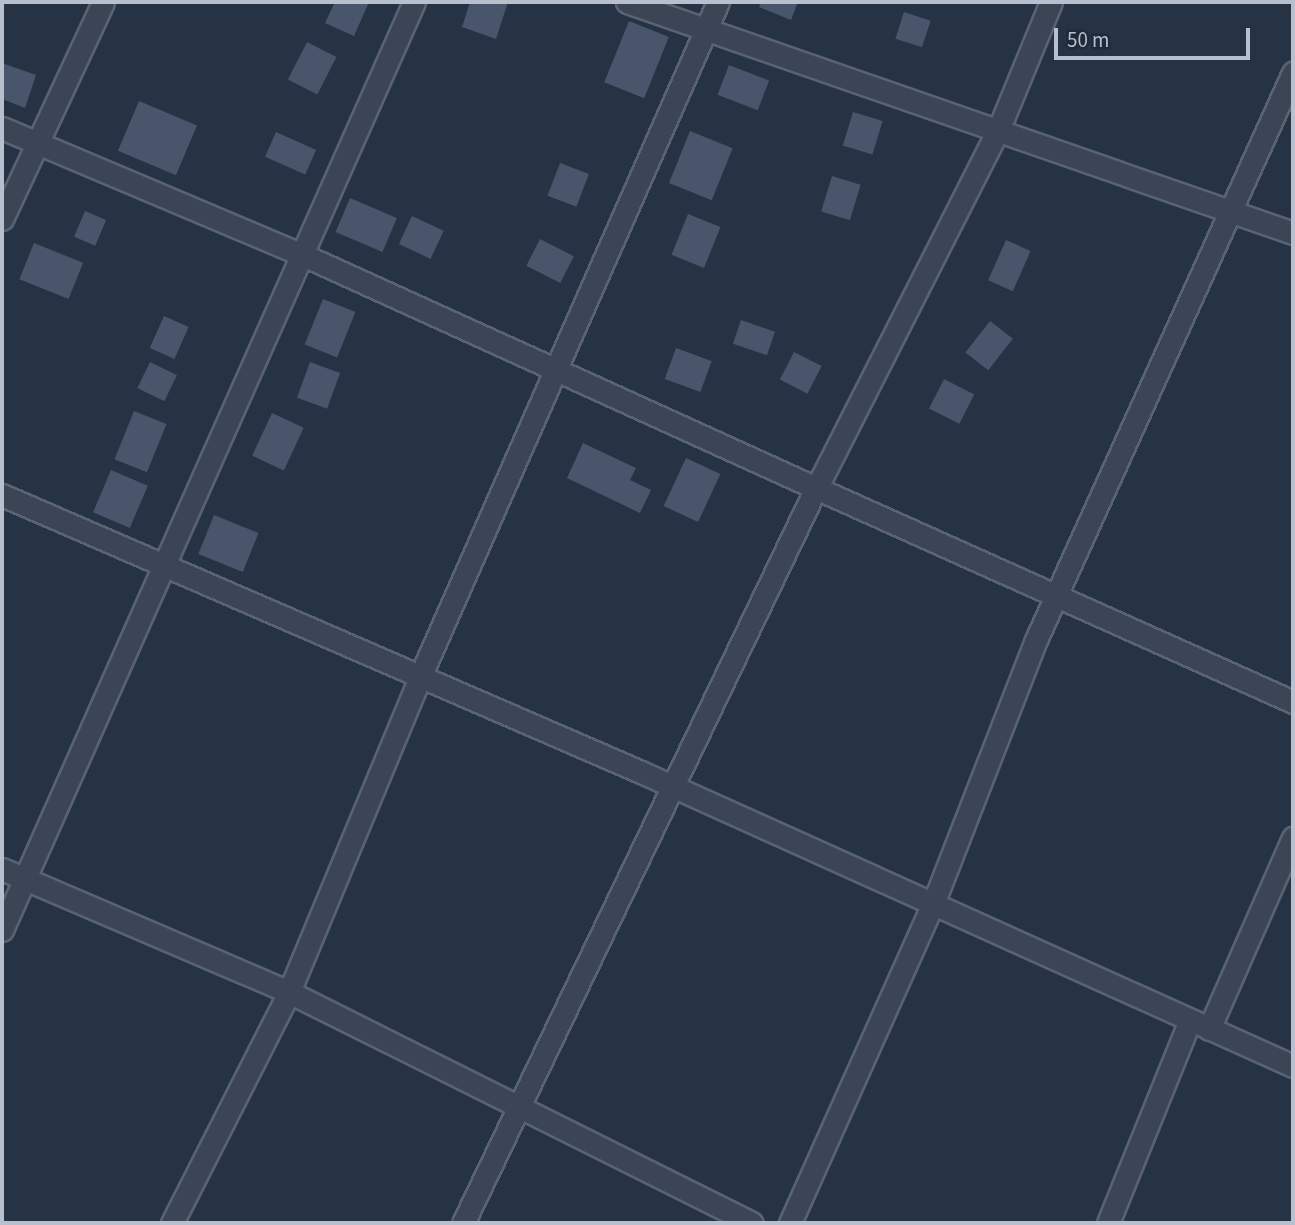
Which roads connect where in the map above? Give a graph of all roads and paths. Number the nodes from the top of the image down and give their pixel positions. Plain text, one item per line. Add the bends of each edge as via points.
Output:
1 (103, 2) edge
2 (414, 2) edge
3 (627, 2) edge
4 (718, 2) edge
5 (1051, 2) edge
6 (706, 29) junction
7 (1293, 73) edge
8 (2, 128) edge
9 (999, 128) junction
10 (37, 143) junction
11 (1231, 211) junction
12 (2, 219) edge
13 (1293, 233) edge
14 (301, 254) junction
15 (554, 372) junction
16 (816, 488) junction
17 (2, 495) edge
18 (161, 565) junction
19 (1058, 592) junction
20 (419, 679) junction
21 (1293, 702) edge
22 (670, 785) junction
23 (1293, 838) edge
24 (2, 869) edge
25 (26, 879) junction
26 (933, 904) junction
27 (2, 930) edge
28 (289, 992) junction
29 (1200, 1024) junction
30 (1293, 1066) edge
31 (523, 1109) junction
32 (172, 1223) edge
33 (463, 1223) edge
34 (752, 1223) edge
35 (790, 1223) edge
36 (1108, 1223) edge

1 - 10 street
2 - 14 street
3 - 6 street
4 - 6 street
5 - 9 street
6 - 9 street
6 - 15 street
7 - 11 street
8 - 10 street
9 - 11 street
9 - 16 street
10 - 12 street
10 - 14 street
11 - 13 street
11 - 19 street
14 - 15 street
14 - 18 street
15 - 16 street
15 - 20 street
16 - 19 street
16 - 22 street
17 - 18 street
18 - 20 street
18 - 25 street
19 - 21 street
19 - 26 street
20 - 22 street
20 - 28 street
22 - 26 street
22 - 31 street
23 - 29 street
24 - 25 street
25 - 27 street
25 - 28 street
26 - 29 street
26 - 35 street
28 - 31 street
28 - 32 street
29 - 30 street
29 - 36 street
31 - 33 street
31 - 34 street

